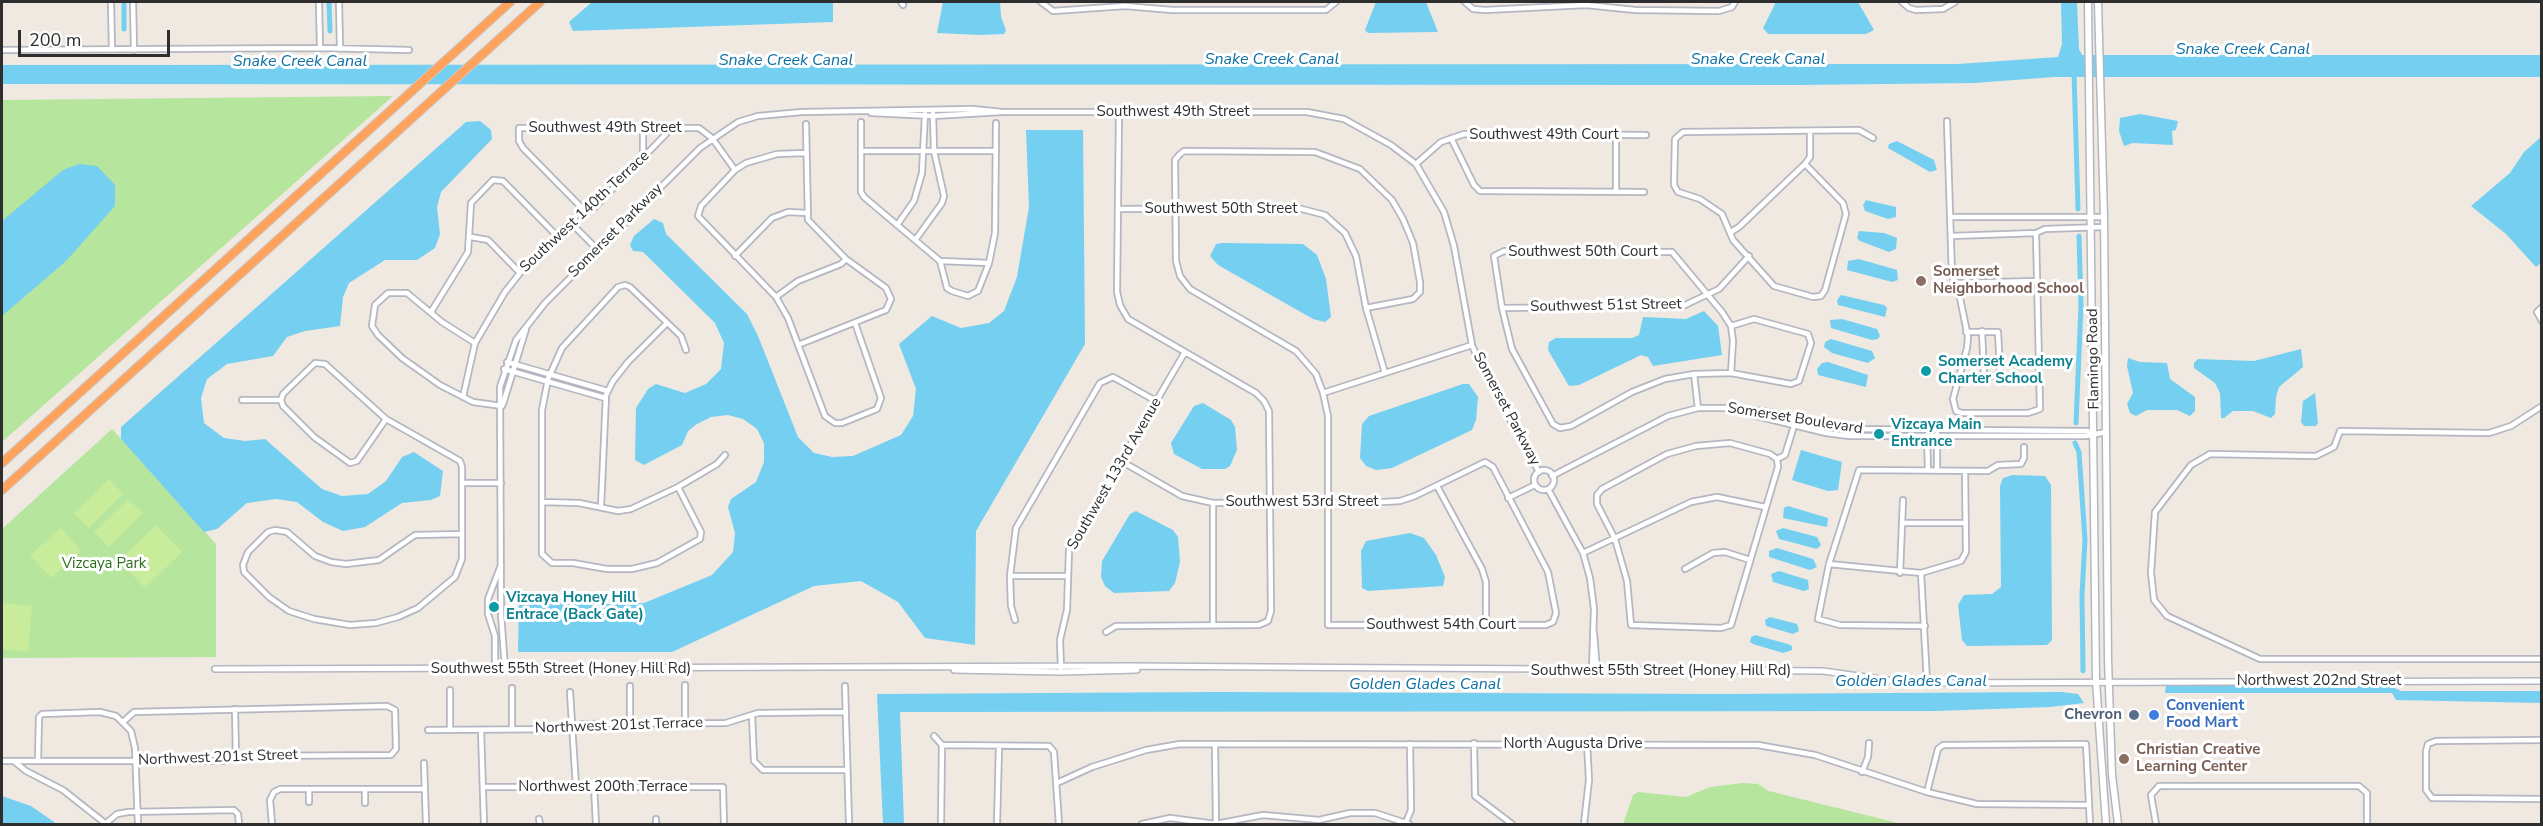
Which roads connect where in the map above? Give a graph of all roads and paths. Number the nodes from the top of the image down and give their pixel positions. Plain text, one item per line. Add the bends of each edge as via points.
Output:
1 (111, 2) edge
2 (133, 2) edge
3 (319, 2) edge
4 (339, 2) edge
5 (510, 2) edge
6 (540, 2) edge
7 (1219, 2) edge
8 (1676, 2) edge
9 (1735, 2) edge
10 (1902, 2) edge
11 (1955, 2) edge
12 (2088, 2) edge
13 (2098, 2) edge
14 (1042, 3) edge
15 (1335, 3) edge
16 (1466, 3) edge
17 (1219, 9) junction
18 (1675, 9) junction
19 (320, 48) junction
20 (340, 48) junction
21 (2, 50) edge
22 (112, 50) junction
23 (134, 50) junction
24 (409, 50) dead end
25 (925, 109) junction
26 (933, 109) junction
27 (861, 112) junction
28 (1002, 112) junction
29 (1119, 112) junction
30 (925, 116) junction
31 (933, 116) junction
32 (1947, 121) dead end
33 (861, 122) dead end
34 (996, 123) dead end
35 (806, 124) dead end
36 (643, 128) junction
37 (667, 128) junction
38 (1810, 131) junction
39 (1616, 135) junction
40 (1646, 135) dead end
41 (712, 138) junction
42 (1451, 138) junction
43 (1873, 138) dead end
44 (924, 151) junction
45 (934, 151) junction
46 (996, 151) junction
47 (861, 152) junction
48 (806, 153) junction
49 (643, 158) junction
50 (1416, 164) junction
51 (1805, 164) junction
52 (735, 170) junction
53 (1616, 192) junction
54 (1644, 192) dead end
55 (1176, 208) junction
56 (583, 209) junction
57 (1118, 209) junction
58 (806, 213) junction
59 (1950, 217) junction
60 (2104, 217) junction
61 (2092, 218) junction
62 (570, 222) junction
63 (897, 225) junction
64 (2104, 227) junction
65 (2092, 228) junction
66 (1731, 232) junction
67 (2036, 233) junction
68 (556, 236) junction
69 (1951, 236) junction
70 (471, 237) junction
71 (916, 239) junction
72 (597, 249) junction
73 (735, 256) junction
74 (1749, 256) junction
75 (846, 259) junction
76 (940, 261) junction
77 (989, 263) junction
78 (520, 273) junction
79 (2037, 281) junction
80 (1955, 283) junction
81 (1709, 296) junction
82 (776, 297) junction
83 (1366, 308) junction
84 (1502, 308) junction
85 (2541, 308) edge
86 (431, 312) junction
87 (2541, 321) edge
88 (667, 323) junction
89 (855, 323) junction
90 (1731, 326) junction
91 (526, 329) junction
92 (1982, 331) junction
93 (1966, 332) junction
94 (475, 343) junction
95 (798, 345) junction
96 (1472, 345) junction
97 (686, 350) dead end
98 (1185, 352) junction
99 (507, 362) junction
100 (515, 364) junction
101 (504, 369) junction
102 (513, 372) junction
103 (1385, 373) junction
104 (1731, 373) junction
105 (550, 374) junction
106 (1694, 374) junction
107 (1960, 376) junction
108 (1984, 376) junction
109 (548, 382) junction
110 (608, 391) junction
111 (1323, 393) junction
112 (463, 397) junction
113 (605, 398) junction
114 (242, 400) dead end
115 (281, 400) junction
116 (1156, 401) junction
117 (502, 406) junction
118 (2541, 406) edge
119 (1710, 407) junction
120 (1698, 408) junction
121 (386, 419) junction
122 (1937, 428) junction
123 (1793, 429) dead end
124 (1927, 429) junction
125 (2106, 432) junction
126 (2095, 433) junction
127 (1927, 436) junction
128 (1937, 436) junction
129 (2024, 447) dead end
130 (725, 455) dead end
131 (1777, 459) junction
132 (1121, 461) junction
133 (2, 463) edge
134 (1928, 470) junction
135 (1937, 470) junction
136 (1965, 471) junction
137 (1539, 472) junction
138 (1552, 476) junction
139 (462, 483) junction
140 (501, 483) junction
141 (1535, 485) junction
142 (1437, 486) junction
143 (678, 487) junction
144 (1548, 489) junction
145 (2, 490) edge
146 (1509, 498) junction
147 (1903, 500) dead end
148 (542, 502) junction
149 (1270, 502) junction
150 (1328, 502) junction
151 (1213, 503) junction
152 (601, 507) junction
153 (1765, 507) junction
154 (1902, 523) junction
155 (1966, 523) junction
156 (462, 534) junction
157 (1615, 539) junction
158 (1583, 553) junction
159 (502, 559) junction
160 (1750, 560) junction
161 (1829, 564) junction
162 (1685, 569) dead end
163 (1900, 573) junction
164 (1921, 573) junction
165 (1010, 576) junction
166 (1067, 576) junction
167 (1015, 620) dead end
168 (1213, 625) junction
169 (1486, 625) junction
170 (1925, 626) junction
171 (1106, 632) dead end
172 (2541, 659) edge
173 (215, 669) dead end
174 (495, 669) junction
175 (505, 669) junction
176 (1061, 669) junction
177 (1594, 671) junction
178 (2096, 681) junction
179 (2108, 681) junction
180 (2541, 681) edge
181 (1927, 682) junction
182 (685, 685) dead end
183 (630, 686) dead end
184 (845, 686) dead end
185 (512, 688) dead end
186 (450, 690) dead end
187 (570, 692) dead end
188 (235, 709) junction
189 (845, 712) junction
190 (752, 715) junction
191 (123, 722) junction
192 (686, 723) junction
193 (630, 724) junction
194 (450, 729) junction
195 (512, 729) junction
196 (574, 729) junction
197 (428, 730) dead end
198 (481, 730) junction
199 (934, 736) dead end
200 (2541, 740) edge
201 (1474, 743) junction
202 (1587, 743) junction
203 (1869, 743) dead end
204 (1410, 744) junction
205 (942, 745) junction
206 (1215, 745) junction
207 (999, 746) junction
208 (236, 758) junction
209 (136, 760) junction
210 (2, 761) edge
211 (14, 761) junction
212 (38, 761) junction
213 (424, 763) dead end
214 (847, 770) junction
215 (1862, 772) junction
216 (1057, 783) junction
217 (594, 786) junction
218 (483, 787) junction
219 (576, 787) junction
220 (309, 789) junction
221 (425, 789) junction
222 (365, 790) junction
223 (1927, 792) junction
224 (2541, 799) edge
225 (309, 802) dead end
226 (366, 802) dead end
227 (2088, 805) junction
228 (137, 813) junction
229 (1408, 823) edge
230 (106, 824) edge
231 (1216, 824) edge
232 (138, 825) edge
233 (239, 825) edge
234 (272, 825) edge
235 (426, 825) edge
236 (484, 825) edge
237 (596, 825) edge
238 (724, 825) edge
239 (849, 825) edge
240 (941, 825) edge
241 (997, 825) edge
242 (1059, 825) edge
243 (1142, 825) edge
244 (1512, 825) edge
245 (1584, 825) edge
246 (2090, 825) edge
247 (2106, 825) edge
248 (2118, 825) edge
249 (2156, 825) edge
250 (2367, 825) edge

1 - 22 street
2 - 23 street
3 - 19 street
4 - 20 street
5 - 133 highway
6 - 145 highway
7 - 17 street
8 - 18 street
9 - 18 street via 1719,11
10 - 11 street via 1909,8 1949,7
12 - 61 main road, Flamingo Road
13 - 60 main road, Flamingo Road
14 - 17 street via 1053,11 1125,6
15 - 17 street via 1326,10
16 - 18 street via 1485,10 1576,5
19 - 20 street
19 - 23 street
20 - 24 street
21 - 22 street
22 - 23 street
25 - 26 street, Southwest 49th Street
25 - 27 street, Southwest 49th Street
25 - 30 street
26 - 28 street, Southwest 49th Street
26 - 31 street
27 - 30 street, Southwest 49th Street
27 - 41 street, Southwest 49th Street via 758,116 738,122
28 - 29 street, Southwest 49th Street
28 - 31 street, Southwest 49th Street
29 - 50 street, Southwest 49th Street via 1307,112 1344,119 1391,144
29 - 57 street
30 - 31 street, Southwest 49th Street
30 - 44 street
31 - 45 street
32 - 59 street
33 - 47 street
34 - 46 street
35 - 48 street
36 - 37 street, Southwest 49th Street
36 - 49 street
36 - 56 street, Southwest 49th Street via 519,128 523,148
37 - 41 street, Southwest 49th Street via 699,128
37 - 49 street, Southwest 140th Terrace
38 - 43 street via 1859,130
38 - 51 street via 1810,157
38 - 66 street via 1678,134 1674,185 1678,192 1713,206
39 - 40 street, Southwest 49th Court
39 - 42 street, Southwest 49th Court via 1464,134
39 - 53 street
41 - 52 street
41 - 72 street, Somerset Parkway
42 - 50 street, Southwest 49th Court
42 - 53 street via 1480,191
44 - 45 street
44 - 47 street
44 - 63 street via 914,201
45 - 46 street
45 - 71 street via 944,196
46 - 77 street via 996,216
47 - 63 street via 861,192
48 - 52 street via 761,158
48 - 58 street
49 - 56 street, Southwest 140th Terrace via 595,207
50 - 96 street, Somerset Parkway via 1444,212
51 - 66 street
51 - 74 street via 1846,208 1825,290 1821,296 1813,297 1774,286
52 - 73 street via 701,206 698,216
53 - 54 street
55 - 57 street, Southwest 50th Street
55 - 83 street, Southwest 50th Street via 1298,208 1325,215 1346,233 1356,256
55 - 83 street via 1175,160 1184,151 1315,152 1359,170 1392,201 1413,243 1420,292 1413,299
55 - 111 street via 1176,261 1180,276 1190,289 1296,351 1316,374
56 - 62 street, Southwest 140th Terrace
57 - 98 street via 1120,305 1128,319
58 - 73 street via 789,212 772,219
58 - 75 street via 808,220
59 - 61 street
59 - 69 street
60 - 61 street
60 - 64 main road, Flamingo Road
61 - 65 main road, Flamingo Road
62 - 68 street, Southwest 140th Terrace
62 - 72 street
63 - 71 street
64 - 65 street
64 - 125 main road, Flamingo Road
65 - 67 street via 2045,229
65 - 126 main road, Flamingo Road
66 - 74 street via 1732,240
67 - 69 street
67 - 79 street
68 - 70 street via 503,181 493,180 468,210
68 - 78 street, Southwest 140th Terrace
69 - 80 street
70 - 78 street via 488,240
70 - 86 street via 468,252
71 - 76 street
72 - 91 street, Somerset Parkway via 545,303
73 - 82 street
74 - 81 street
75 - 82 street via 798,281
75 - 89 street via 886,288 891,299 886,310
76 - 77 street
76 - 77 street via 947,288 968,296 978,291
78 - 94 street, Southwest 140th Terrace via 492,311
79 - 80 street
79 - 107 street via 2040,409 1962,413 1953,406
80 - 93 street
81 - 84 street, Southwest 51st Street via 1683,306
81 - 84 street, Southwest 50th Court via 1672,252 1504,251 1494,256
81 - 90 street
82 - 95 street
83 - 103 street, Southwest 50th Street
84 - 106 street via 1512,349 1553,424 1560,428 1571,426 1632,392
85 - 87 street via 2537,312
86 - 94 street
86 - 112 street via 415,297 388,293 375,305 372,326 402,358 440,386
88 - 97 street via 681,336
88 - 105 street via 630,287 618,287 572,333
88 - 110 street via 628,362
89 - 95 street
89 - 95 street via 880,392 880,404 877,409 843,423 825,416
90 - 104 street
90 - 104 street via 1754,319 1808,334 1811,343 1796,384
91 - 99 street, Somerset Parkway via 516,340
91 - 100 street, Somerset Parkway
92 - 93 street
92 - 108 street
92 - 108 street via 1998,332 2000,352 2000,374
93 - 107 street via 1967,348
94 - 112 street, Southwest 140th Terrace
96 - 103 street
96 - 137 street, Somerset Parkway
98 - 116 street, Southwest 133rd Avenue
98 - 149 street via 1256,393 1267,406
99 - 100 street
99 - 101 street, Somerset Parkway
100 - 102 street, Somerset Parkway
100 - 105 street
101 - 102 street
101 - 117 street, Somerset Parkway via 500,387
102 - 109 street
102 - 117 street, Somerset Parkway
103 - 111 street
104 - 106 street
105 - 109 street
105 - 110 street
106 - 120 street
107 - 108 street
109 - 113 street
109 - 148 street via 542,410
110 - 113 street
111 - 150 street via 1328,416
112 - 117 street
113 - 152 street
114 - 115 street
115 - 121 street via 315,363 321,362
115 - 121 street via 314,437 350,463 357,461
116 - 132 street, Southwest 133rd Avenue
116 - 165 street via 1113,377 1100,383 1016,528
117 - 140 street, Somerset Parkway
118 - 172 street via 2504,430 2489,433 2340,431 2334,447 2316,456 2210,454 2191,465 2155,512 2151,573 2154,600 2167,616 2260,659
119 - 120 street, Somerset Boulevard
119 - 124 street, Somerset Boulevard via 1769,412 1833,428
119 - 127 street, Somerset Boulevard via 1826,433
120 - 138 street, Somerset Boulevard via 1646,426
121 - 139 street via 460,460
122 - 124 street, Somerset Boulevard
122 - 126 street, Somerset Boulevard
122 - 128 street
123 - 131 street via 1785,455
124 - 127 street
125 - 126 street, Somerset Boulevard
125 - 179 main road, Flamingo Road
126 - 128 street, Somerset Boulevard
126 - 178 main road, Flamingo Road
127 - 128 street, Somerset Boulevard
127 - 134 street
128 - 135 street
129 - 136 street via 2021,464
130 - 143 street
131 - 153 street
131 - 157 street via 1730,443 1667,454 1596,495
132 - 151 street, Southwest 53rd Street via 1182,496
132 - 166 street, Southwest 133rd Avenue via 1070,550
134 - 135 street
134 - 161 street via 1859,470
135 - 136 street
136 - 155 street
137 - 138 street
137 - 141 street
138 - 144 street
139 - 140 street
139 - 156 street
140 - 159 street, Somerset Parkway
141 - 144 street
141 - 146 street
142 - 146 street, Southwest 53rd Street via 1485,462 1493,467
142 - 150 street, Southwest 53rd Street via 1400,501
142 - 169 street via 1484,576
143 - 148 street via 701,532 700,539 657,563 632,569 546,560 542,554
143 - 152 street via 630,509
144 - 158 street
146 - 169 street, Southwest 54th Court via 1548,572 1556,613 1553,622 1546,626
147 - 154 street
148 - 152 street
149 - 150 street, Southwest 53rd Street
149 - 151 street, Southwest 53rd Street
149 - 168 street via 1268,621 1259,625
150 - 169 street, Southwest 54th Court via 1328,625
151 - 168 street
153 - 157 street via 1717,497 1691,502
153 - 160 street
154 - 155 street
154 - 163 street
155 - 164 street via 1965,557
156 - 156 street via 462,559 455,577 418,608 376,623 350,625 289,611 244,572 248,552 275,530 287,532 315,556 346,564 378,560 415,535
157 - 158 street
157 - 160 street via 1627,581 1630,626 1731,626
158 - 177 street via 1590,578
159 - 174 street, Somerset Parkway via 488,598 495,636
159 - 175 street, Somerset Parkway
160 - 162 street via 1725,552 1713,553
161 - 163 street
161 - 170 street via 1818,619 1840,625
163 - 164 street
164 - 170 street
165 - 166 street
165 - 167 street
166 - 176 street, Southwest 133rd Avenue
168 - 171 street via 1116,626
170 - 181 street
173 - 174 street, Southwest 55th Street (Honey Hill Rd)
174 - 175 street, Southwest 55th Street (Honey Hill Rd)
175 - 176 street, Southwest 55th Street (Honey Hill Rd)
176 - 177 street, Southwest 55th Street (Honey Hill Rd)
177 - 181 street, Southwest 55th Street (Honey Hill Rd) via 1823,671
178 - 179 street, Northwest 202nd Street
178 - 181 street, Southwest 55th Street (Honey Hill Rd)
178 - 247 main road, Flamingo Road
179 - 180 street, Northwest 202nd Street
179 - 248 main road, Flamingo Road
182 - 192 street
183 - 193 street
184 - 189 street
185 - 195 street
186 - 194 street
187 - 196 street
188 - 191 street via 134,712
188 - 208 street
188 - 208 street, Northwest 201st Street via 387,706 395,711 396,749 391,755
189 - 190 street, Northwest 201st Terrace
189 - 214 street
190 - 192 street, Northwest 201st Terrace via 726,723
190 - 214 street via 754,760 763,770
191 - 209 street via 131,731
191 - 212 street via 100,712 42,714
192 - 193 street, Northwest 201st Terrace
193 - 196 street, Northwest 201st Terrace via 580,724
194 - 197 street, Northwest 201st Terrace
194 - 198 street, Northwest 201st Terrace
195 - 196 street, Northwest 201st Terrace
195 - 198 street, Northwest 201st Terrace
196 - 219 street
198 - 218 street
199 - 205 street
200 - 224 street via 2436,741 2428,744 2426,751 2429,796
201 - 202 street, North Augusta Drive
201 - 204 street, North Augusta Drive
201 - 244 street via 1475,796
202 - 215 street, North Augusta Drive via 1758,745 1815,755
202 - 245 street via 1589,780
203 - 215 street
204 - 206 street, North Augusta Drive
204 - 229 street
205 - 207 street
205 - 240 street
206 - 216 street, North Augusta Drive via 1180,744 1146,750
206 - 231 street
207 - 216 street via 1049,746 1054,752
207 - 241 street
208 - 209 street, Northwest 201st Street
209 - 212 street, Northwest 201st Street
209 - 228 street
210 - 211 street, Northwest 201st Street
211 - 212 street, Northwest 201st Street
211 - 230 street via 63,790
213 - 221 street
214 - 239 street
215 - 223 street, North Augusta Drive
216 - 242 street
217 - 219 street, Northwest 200th Terrace
217 - 237 street
217 - 238 street, Northwest 200th Terrace via 723,787
218 - 219 street, Northwest 200th Terrace
218 - 236 street
220 - 222 street
220 - 225 street
220 - 234 street via 274,792 270,800
221 - 222 street
221 - 235 street
222 - 226 street
223 - 227 street, North Augusta Drive via 1977,804
223 - 227 street via 1938,749 1943,745 2086,744
227 - 246 street
228 - 230 street via 117,814
228 - 232 street
228 - 233 street via 237,812
229 - 231 street via 1375,813 1350,813 1319,820 1263,816
231 - 243 street via 1170,819
249 - 250 street via 2151,795 2158,786 2359,786 2364,789

